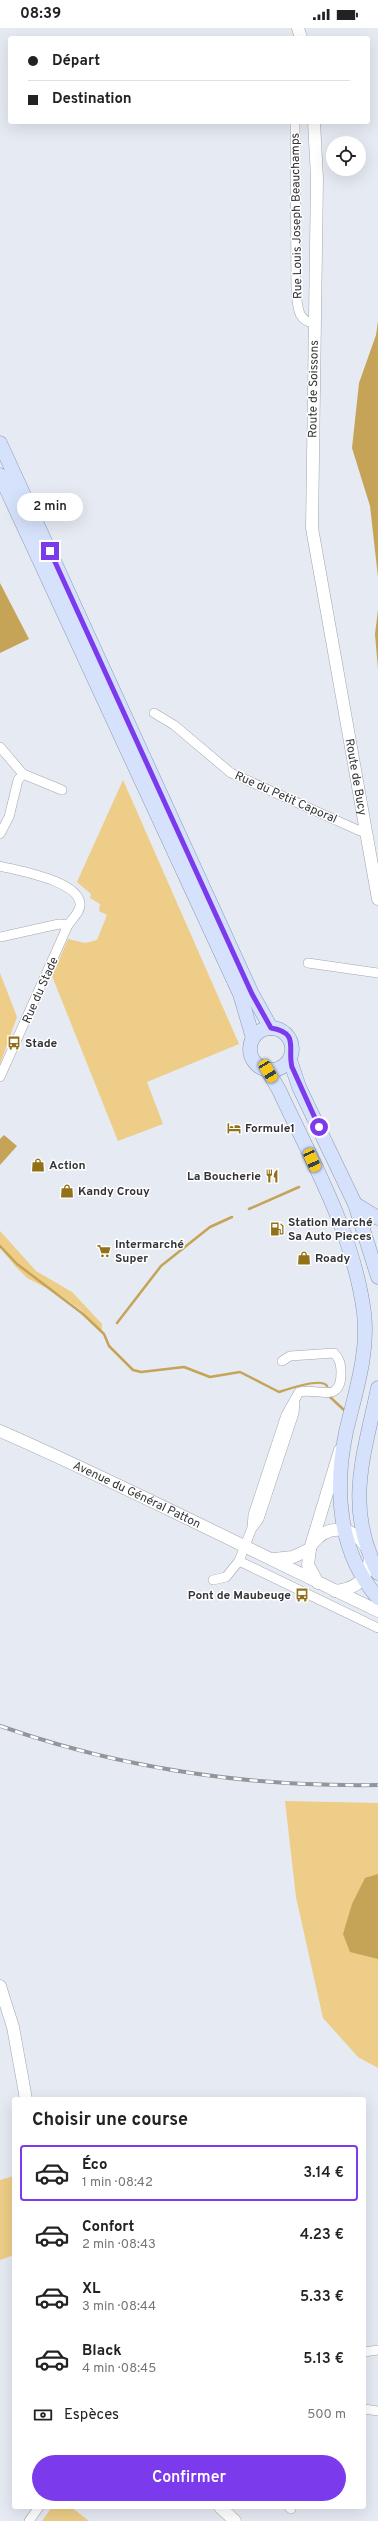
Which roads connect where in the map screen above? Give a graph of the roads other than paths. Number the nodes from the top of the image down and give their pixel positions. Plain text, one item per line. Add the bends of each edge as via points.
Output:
1 (295, 124) edge
2 (314, 124) edge
3 (314, 323) junction
4 (0, 443) edge
5 (0, 475) edge
6 (334, 655) joint
7 (154, 713) dead end
8 (0, 746) edge
9 (23, 774) junction
10 (62, 790) dead end
11 (365, 830) junction
12 (0, 834) edge
13 (0, 866) edge
14 (378, 899) edge
15 (68, 925) junction
16 (0, 937) edge
17 (308, 963) dead end
18 (378, 973) edge
19 (271, 1028) junction
20 (253, 1038) junction
21 (290, 1060) junction
22 (268, 1071) junction
23 (0, 1077) edge
24 (355, 1204) junction
25 (378, 1218) edge
26 (378, 1273) edge
27 (282, 1361) dead end
28 (378, 1388) edge
29 (0, 1431) edge
30 (346, 1432) junction
31 (344, 1529) junction
32 (245, 1546) junction
33 (311, 1546) junction
34 (368, 1552) junction
35 (274, 1559) junction
36 (239, 1561) junction
37 (378, 1573) edge
38 (364, 1578) junction
39 (213, 1580) dead end
40 (319, 1584) junction
41 (335, 1591) junction
42 (378, 1598) edge
43 (378, 1611) edge
44 (378, 1628) edge
45 (0, 1986) edge
46 (26, 2097) edge
47 (378, 2350) edge
48 (366, 2352) edge
49 (366, 2409) edge
50 (378, 2411) edge
51 (38, 2509) edge
52 (222, 2509) edge
53 (29, 2521) edge
54 (235, 2521) edge

1 - 3 street, Rue Louis Joseph Beauchamps via 296,292 300,317
2 - 3 main road, Route de Soissons via 317,178
3 - 6 main road, Route de Soissons via 312,528
4 - 19 main road via 252,994
5 - 20 main road via 240,994
6 - 11 main road, Route de Bucy
7 - 11 street, Rue du Petit Caporal via 174,725 231,773 360,831
8 - 9 street
9 - 10 street
9 - 12 street via 18,780 9,817
11 - 14 main road, Route de Bucy
13 - 15 street, Rue du Stade via 60,884 75,892 80,910
15 - 16 street via 59,924
15 - 23 street, Rue du Stade
17 - 18 street
19 - 20 main road via 257,1032
19 - 21 main road via 279,1029 290,1038
20 - 22 main road via 250,1052 252,1059 256,1065
21 - 22 main road via 281,1069
21 - 24 main road via 299,1087
22 - 30 main road via 343,1231 357,1275 365,1333 360,1372
24 - 25 main road
24 - 26 main road
27 - 32 street via 290,1356 334,1353 340,1363 340,1385 329,1393 299,1392 259,1519 252,1528
28 - 34 main road via 360,1471 360,1501
29 - 32 main road, Avenue du Général Patton
30 - 31 main road via 340,1468
30 - 33 main road via 329,1479
31 - 33 main road via 325,1532
31 - 34 main road via 360,1538
31 - 38 main road via 352,1556
32 - 35 main road, Avenue du Général Patton
32 - 36 street
33 - 35 main road via 293,1557
33 - 40 main road via 308,1565
34 - 37 main road
34 - 38 main road via 369,1566
35 - 40 main road, Avenue du Général Patton
36 - 39 street via 226,1577
36 - 44 street
38 - 41 main road via 352,1588
38 - 42 main road
40 - 41 main road, Avenue du Général Patton
41 - 43 main road, Avenue du Général Patton
45 - 46 main road via 13,2027
47 - 48 street
49 - 50 street
51 - 53 street
52 - 54 main road

